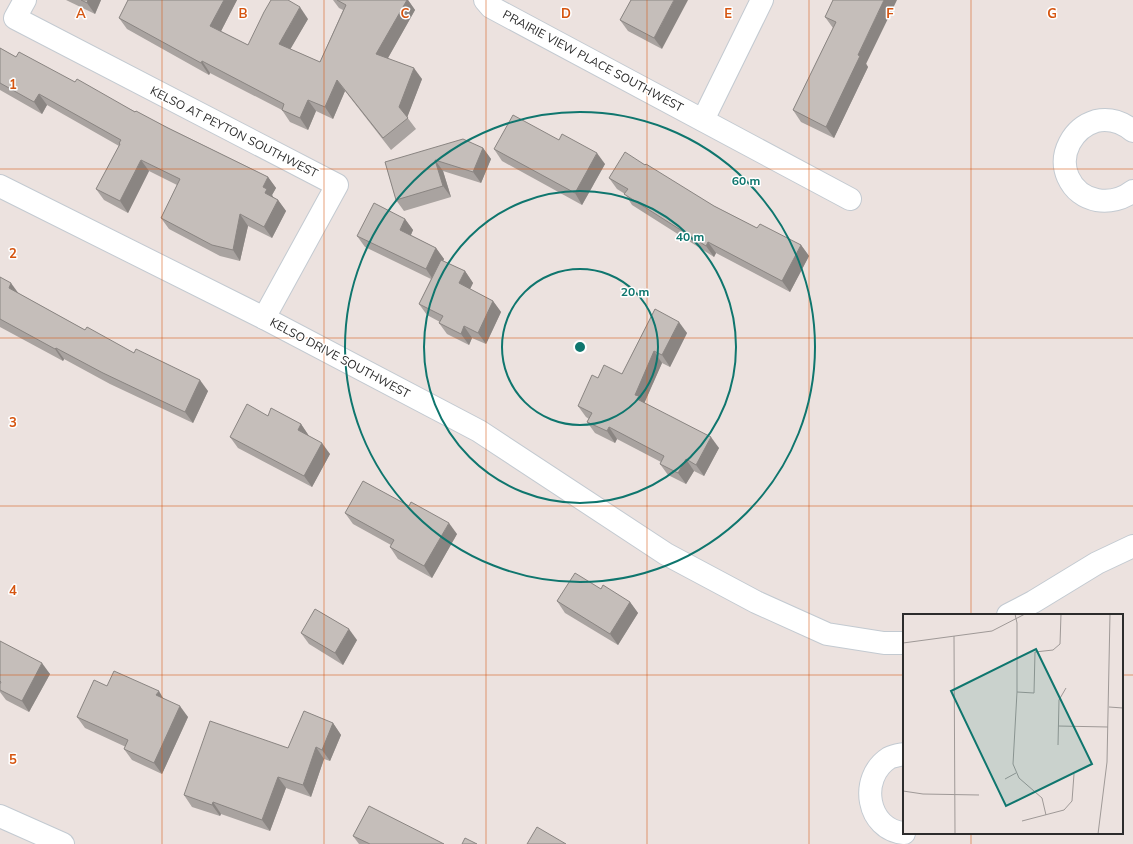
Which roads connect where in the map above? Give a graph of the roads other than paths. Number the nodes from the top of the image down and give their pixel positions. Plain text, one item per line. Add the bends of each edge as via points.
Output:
1 (25, 0) edge
2 (485, 0) edge
3 (762, 0) edge
4 (703, 120) junction
5 (1133, 131) edge
6 (0, 186) edge
7 (1133, 191) edge
8 (850, 199) dead end
9 (264, 318) junction
10 (1133, 546) edge
11 (1010, 614) edge
12 (903, 644) edge
13 (903, 754) edge
14 (0, 816) edge
15 (903, 833) edge
16 (64, 844) edge

1 - 9 street, KELSO AT PEYTON SOUTHWEST via 15,18 337,185
2 - 4 street, PRAIRIE VIEW PLACE SOUTHWEST via 491,7
3 - 4 street
4 - 8 street, PRAIRIE VIEW PLACE SOUTHWEST
5 - 7 street via 1127,125 1114,120 1089,123 1078,130 1070,140 1065,165 1068,177 1075,188 1096,201 1122,198
6 - 9 street, KELSO DRIVE SOUTHWEST
9 - 12 street, KELSO DRIVE SOUTHWEST via 479,431 666,554 756,602 827,634 884,644
10 - 11 street via 1096,563
13 - 15 street via 890,758 878,768 870,788 870,802 879,820 889,828
14 - 16 street

